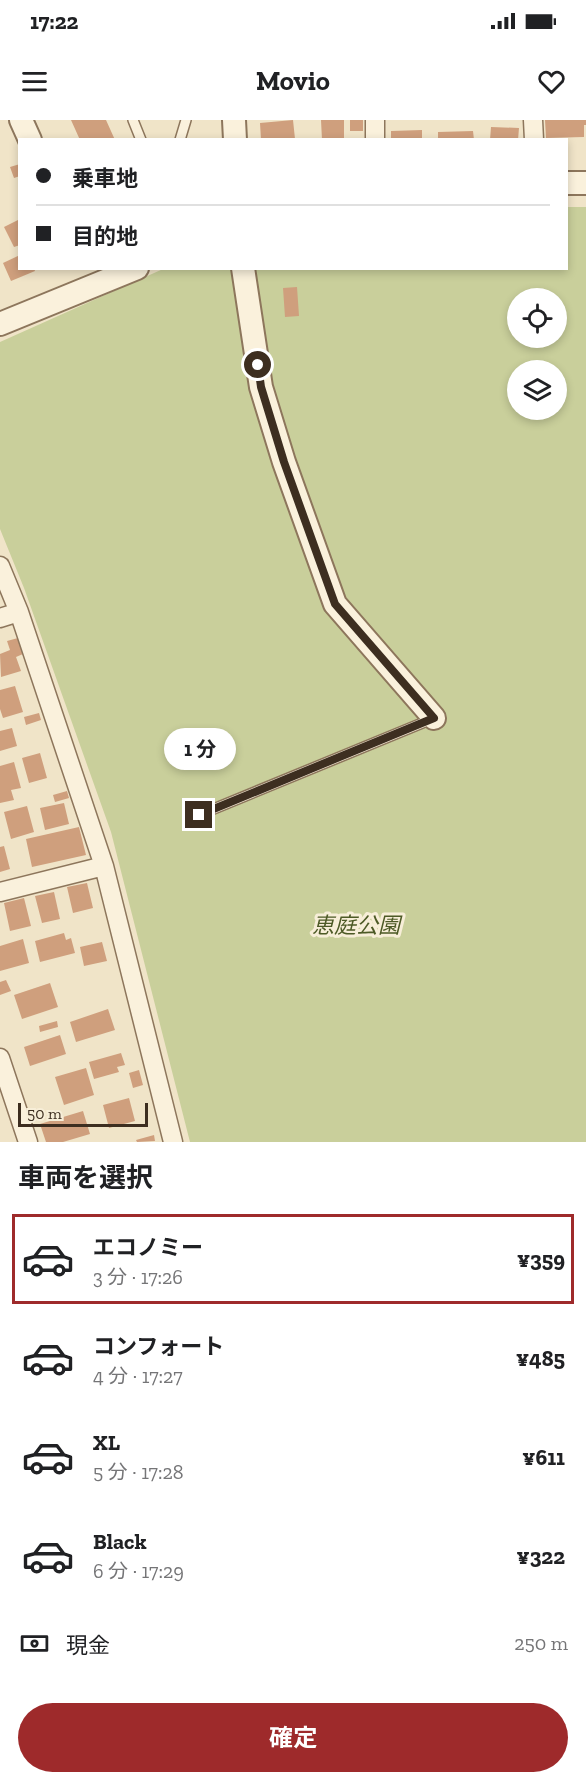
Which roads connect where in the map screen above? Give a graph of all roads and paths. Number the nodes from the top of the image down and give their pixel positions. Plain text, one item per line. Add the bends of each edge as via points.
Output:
1 (21, 120) edge
2 (133, 120) edge
3 (186, 120) edge
4 (234, 120) edge
5 (375, 120) edge
6 (533, 120) edge
7 (29, 138) edge
8 (140, 138) edge
9 (181, 138) edge
10 (235, 138) edge
11 (375, 138) edge
12 (534, 138) edge
13 (568, 183) edge
14 (586, 183) edge
15 (127, 270) edge
16 (243, 270) edge
17 (91, 277) edge
18 (0, 324) edge
19 (0, 566) edge
20 (19, 612) junction
21 (0, 618) edge
22 (434, 718) joint
23 (199, 815) dead end
24 (104, 866) junction
25 (0, 891) edge
26 (0, 1058) edge
27 (28, 1142) edge
28 (173, 1142) edge

1 - 7 street
2 - 8 lane
3 - 9 lane
4 - 10 street
5 - 11 street
6 - 12 street
13 - 14 street
15 - 17 street
16 - 22 street via 261,387 335,604
17 - 18 street
19 - 20 street
20 - 21 street
20 - 24 street
22 - 23 lane
24 - 25 street
24 - 28 street
26 - 27 street

